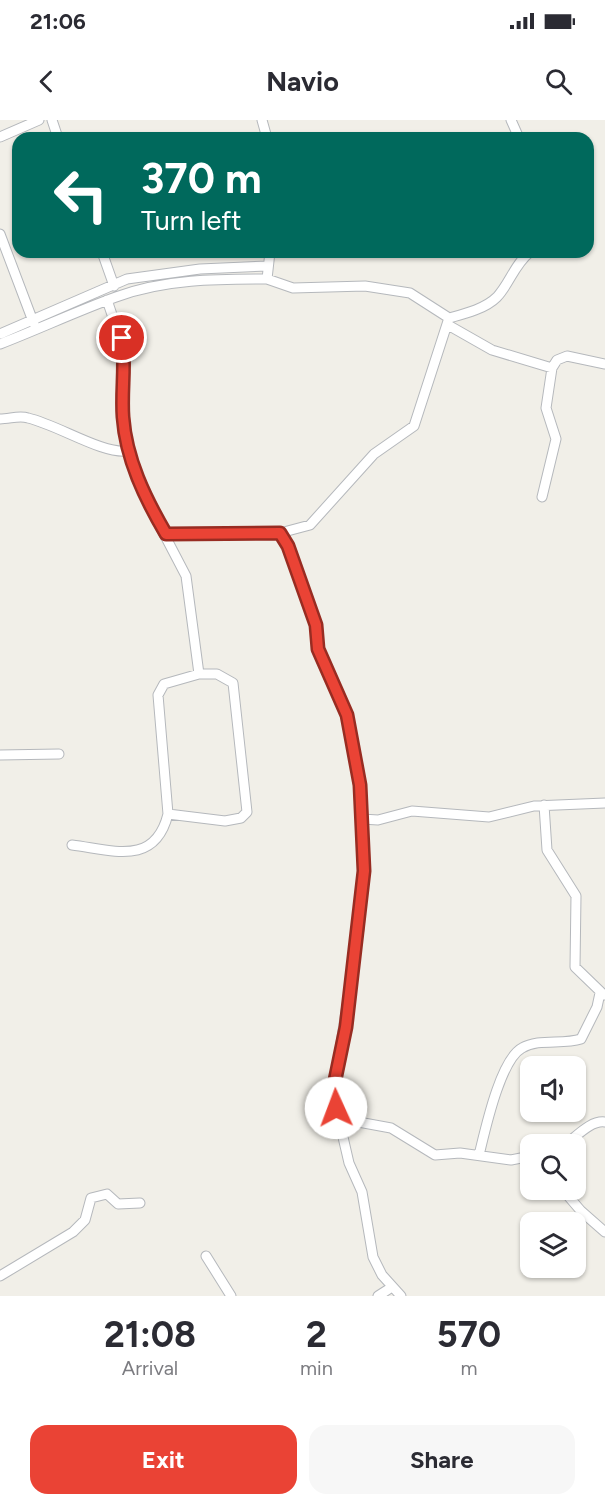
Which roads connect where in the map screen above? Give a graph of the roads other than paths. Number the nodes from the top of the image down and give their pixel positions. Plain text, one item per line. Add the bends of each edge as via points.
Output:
1 (39, 120) edge
2 (0, 137) edge
3 (0, 234) edge
4 (104, 258) edge
5 (269, 258) edge
6 (522, 258) edge
7 (267, 266) junction
8 (200, 269) junction
9 (267, 279) junction
10 (202, 280) junction
11 (114, 283) junction
12 (117, 296) junction
13 (107, 300) junction
14 (32, 320) junction
15 (449, 322) junction
16 (36, 329) junction
17 (0, 334) edge
18 (0, 344) edge
19 (605, 364) edge
20 (552, 368) junction
21 (0, 419) edge
22 (128, 451) junction
23 (542, 497) dead end
24 (280, 533) junction
25 (166, 534) junction
26 (199, 674) junction
27 (59, 754) dead end
28 (0, 755) edge
29 (605, 802) edge
30 (544, 806) junction
31 (168, 814) junction
32 (362, 819) junction
33 (72, 845) dead end
34 (602, 994) edge
35 (339, 1122) junction
36 (605, 1122) edge
37 (580, 1134) edge
38 (479, 1155) junction
39 (520, 1158) edge
40 (572, 1200) edge
41 (140, 1203) dead end
42 (605, 1232) edge
43 (206, 1256) dead end
44 (0, 1276) edge
45 (392, 1287) junction
46 (231, 1296) edge
47 (378, 1296) edge
48 (401, 1296) edge

1 - 2 street
3 - 14 street
4 - 11 street
5 - 7 street
6 - 15 street via 493,300
7 - 8 street
7 - 9 street
8 - 10 street
8 - 11 street
9 - 10 street
9 - 15 street via 293,288 365,286 410,293
10 - 12 street
11 - 12 street
11 - 14 street
12 - 13 street
13 - 16 street
13 - 22 street via 123,347
14 - 16 street
14 - 17 street
15 - 20 street via 492,350
15 - 24 street via 414,426 374,454 310,525
16 - 18 street
19 - 20 street via 567,356 557,360
20 - 23 street via 546,408 556,439
21 - 22 street via 27,417 67,430 110,451
22 - 25 street via 151,509
24 - 25 street
24 - 32 street via 316,625 318,649 347,715
25 - 26 street via 186,576
26 - 31 street via 164,684 158,695
26 - 31 street via 217,674 233,683 247,812 241,818 225,821
27 - 28 street
29 - 30 street
30 - 32 street via 489,817 412,812 378,820
30 - 34 street via 547,850 576,896 575,967
31 - 33 street via 165,826 148,847 137,852
32 - 35 street via 364,871 359,929 334,1085
34 - 38 street via 581,1039 540,1043 515,1053 494,1097
35 - 38 street via 391,1128 435,1155
35 - 45 street via 349,1163 362,1192 373,1257
36 - 37 street via 598,1121
38 - 39 street
40 - 42 street
41 - 44 street via 118,1204 107,1194 91,1198 85,1220 73,1232
43 - 46 street
45 - 47 street
45 - 48 street

